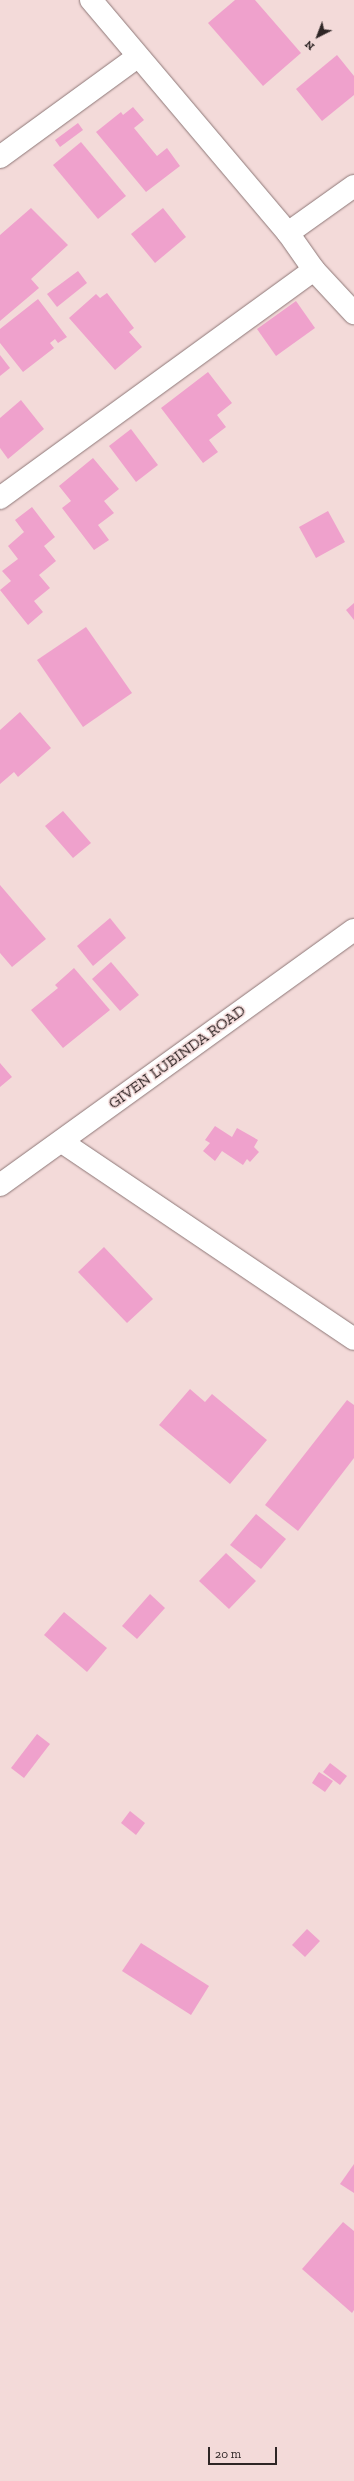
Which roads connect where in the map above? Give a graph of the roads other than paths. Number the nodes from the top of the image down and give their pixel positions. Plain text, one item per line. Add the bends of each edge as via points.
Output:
1 (91, 0) edge
2 (137, 57) junction
3 (0, 157) edge
4 (354, 186) edge
5 (288, 233) junction
6 (314, 270) junction
7 (354, 313) edge
8 (0, 498) edge
9 (354, 930) edge
10 (62, 1142) junction
11 (5, 1174) edge
12 (354, 1339) edge

1 - 2 street
2 - 3 street
2 - 5 street
4 - 5 street
5 - 6 street
6 - 7 street
6 - 8 street
9 - 10 street, GIVEN LUBINDA ROAD
10 - 11 street, GIVEN LUBINDA ROAD
10 - 12 street

